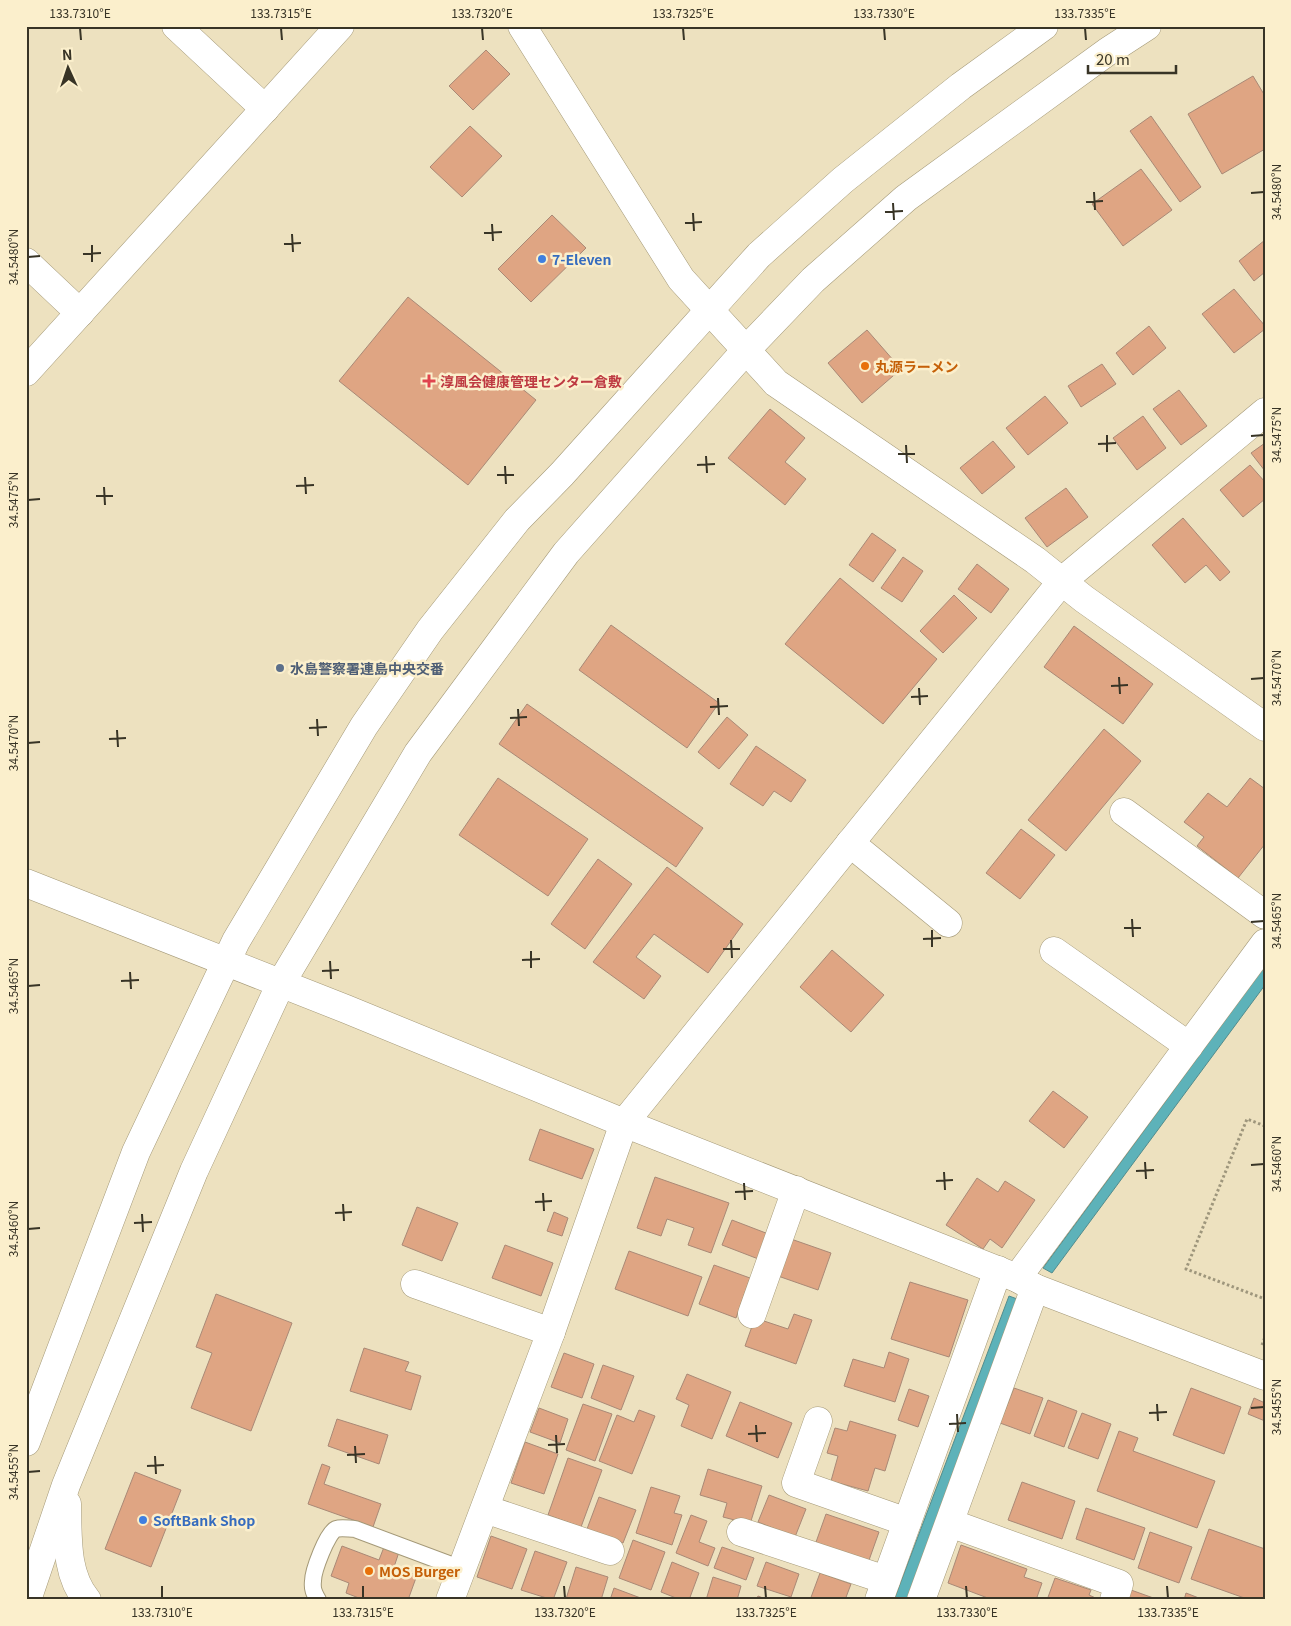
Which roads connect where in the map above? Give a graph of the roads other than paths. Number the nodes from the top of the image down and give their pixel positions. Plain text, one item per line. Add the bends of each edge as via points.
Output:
1 (176, 26) edge
2 (340, 26) edge
3 (522, 26) edge
4 (1044, 26) edge
5 (1147, 26) edge
6 (265, 109) junction
7 (26, 262) edge
8 (710, 311) junction
9 (80, 313) junction
10 (746, 350) junction
11 (26, 372) edge
12 (1265, 412) edge
13 (1062, 581) junction
14 (1265, 727) edge
15 (1124, 812) dead end
16 (850, 843) junction
17 (26, 883) edge
18 (1265, 915) edge
19 (948, 923) dead end
20 (1265, 943) edge
21 (1054, 951) dead end
22 (226, 962) junction
23 (281, 983) junction
24 (1189, 1046) junction
25 (624, 1123) junction
26 (796, 1190) junction
27 (1017, 1278) junction
28 (415, 1284) dead end
29 (752, 1314) dead end
30 (550, 1332) junction
31 (1265, 1376) edge
32 (818, 1421) dead end
33 (26, 1442) edge
34 (66, 1485) junction
35 (485, 1509) junction
36 (907, 1522) junction
37 (950, 1523) junction
38 (741, 1532) dead end
39 (610, 1551) dead end
40 (462, 1569) junction
41 (882, 1590) edge
42 (27, 1600) edge
43 (86, 1600) edge
44 (318, 1600) edge
45 (450, 1600) edge
46 (921, 1600) edge
47 (1114, 1600) edge

1 - 6 street
2 - 6 street
3 - 8 street via 681,279
4 - 8 street via 961,86 843,180 759,255
5 - 10 street via 906,198 813,280
6 - 9 street
7 - 9 street
8 - 10 street
8 - 22 street via 517,520 430,630 364,726
9 - 11 street
10 - 13 street via 776,383
10 - 23 street via 566,554 418,753
12 - 13 street
13 - 14 street
13 - 16 street
15 - 18 street
16 - 19 street
16 - 25 street
17 - 22 street
20 - 24 street
21 - 24 street
22 - 23 street
22 - 33 street via 136,1152
23 - 25 street
23 - 34 street via 194,1171
24 - 27 street
25 - 26 street
25 - 30 street
26 - 27 street
26 - 29 street
27 - 31 street
27 - 36 street
27 - 37 street
28 - 30 street
30 - 35 street
32 - 36 street via 796,1483
34 - 42 street
34 - 43 street via 68,1556 80,1592
35 - 39 street
35 - 40 street
36 - 41 street
37 - 46 street
37 - 47 street via 1119,1584
38 - 41 street
40 - 44 lane via 344,1528 335,1530 327,1538 313,1579 313,1590
40 - 45 street

